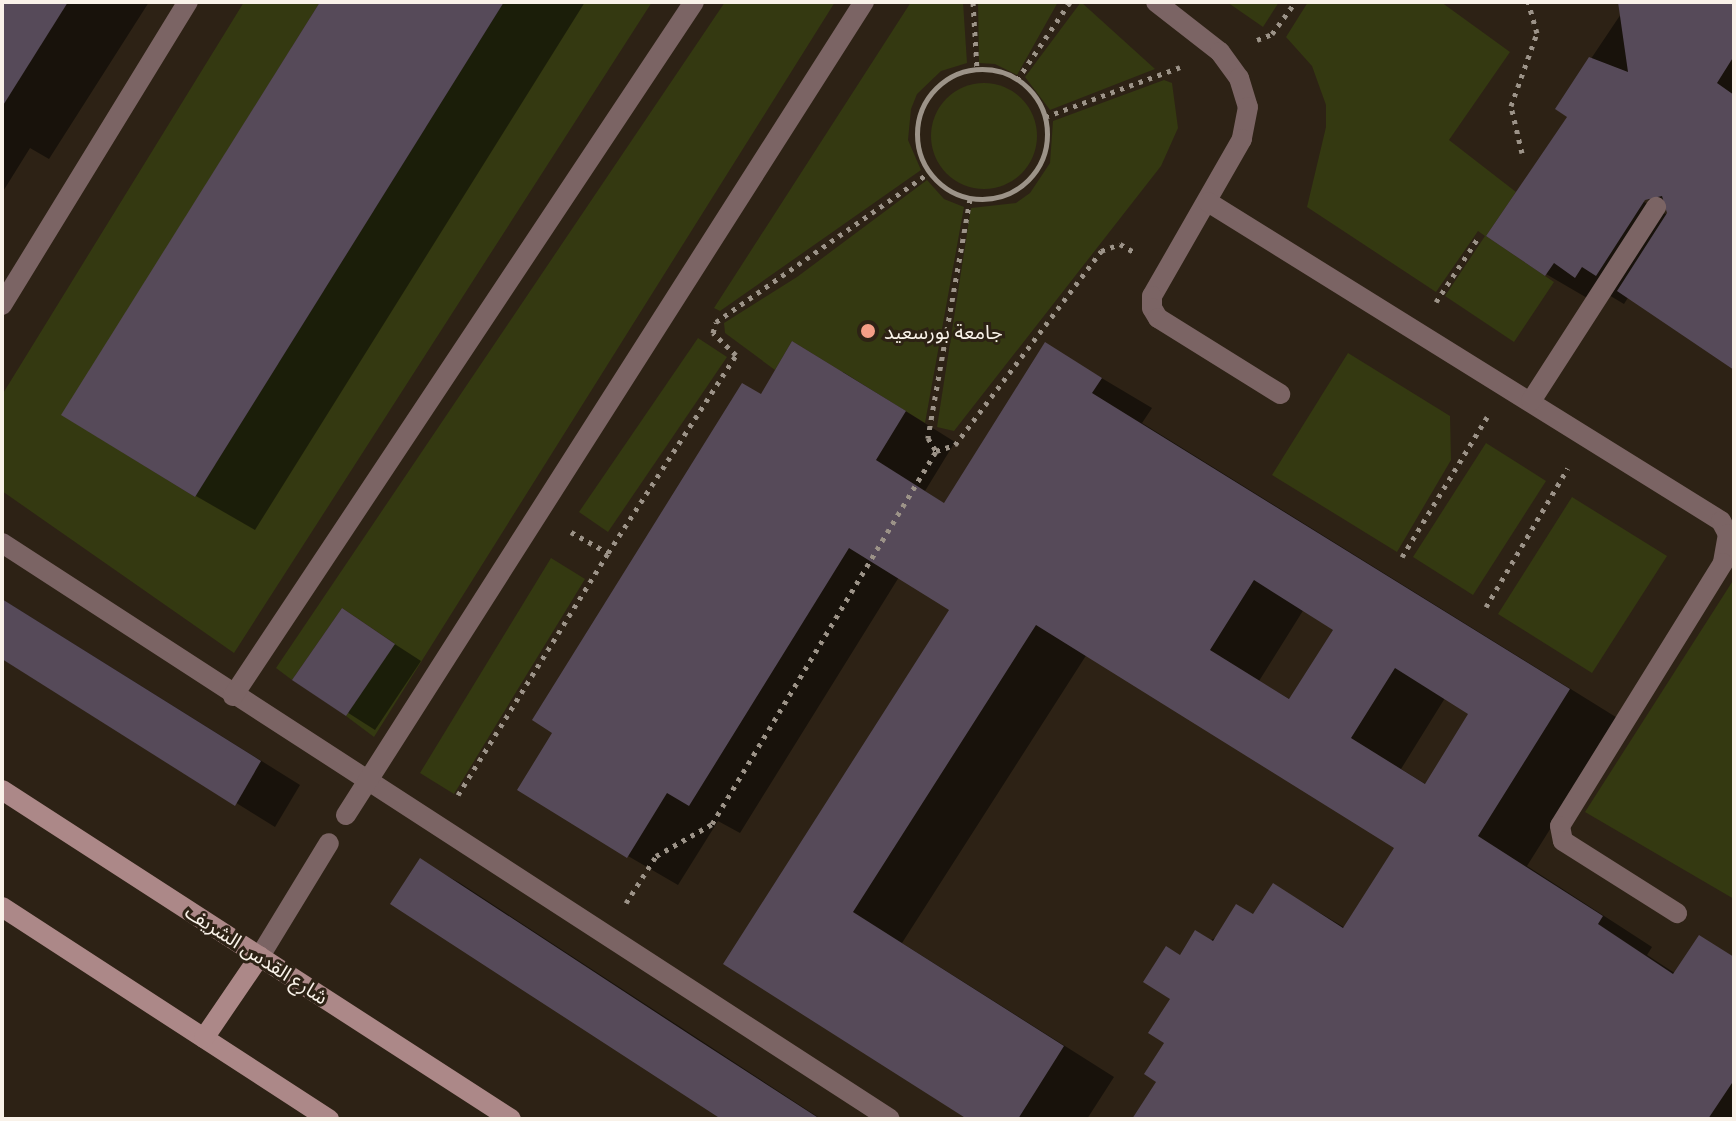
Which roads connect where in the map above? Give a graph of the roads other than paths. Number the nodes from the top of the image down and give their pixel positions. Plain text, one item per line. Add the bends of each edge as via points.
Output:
1 (188, 2) edge
2 (694, 2) edge
3 (864, 2) edge
4 (1156, 2) edge
5 (1208, 202) junction
6 (1656, 207) dead end
7 (2, 305) edge
8 (1280, 394) dead end
9 (1531, 401) junction
10 (2, 543) edge
11 (233, 696) junction
12 (368, 781) junction
13 (2, 790) edge
14 (346, 815) dead end
15 (329, 843) dead end
16 (2, 907) edge
17 (1677, 913) dead end
18 (260, 956) junction
19 (204, 1038) junction
20 (329, 1119) edge
21 (511, 1119) edge
22 (890, 1119) edge

1 - 7 lane
2 - 11 lane
3 - 12 lane
4 - 5 lane via 1220,52 1239,78 1248,107 1242,139
5 - 8 lane via 1152,296 1158,318
5 - 9 lane
6 - 9 lane
9 - 17 lane via 1710,512 1728,534 1723,563 1560,826 1563,841
10 - 11 lane
11 - 12 lane
12 - 14 lane
12 - 22 lane
13 - 18 main road, شارع القدس الشريف
15 - 18 lane
16 - 19 main road
18 - 19 main road
18 - 21 main road, شارع القدس الشريف
19 - 20 main road

